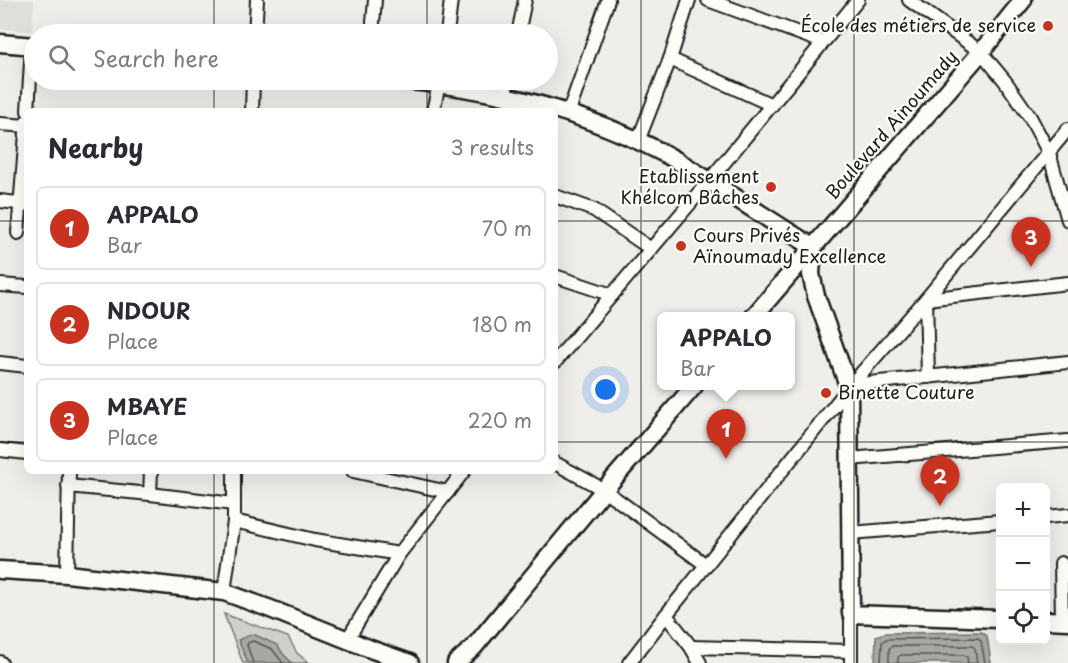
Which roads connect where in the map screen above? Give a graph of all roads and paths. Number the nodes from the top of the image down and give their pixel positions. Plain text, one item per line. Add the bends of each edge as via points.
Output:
1 (257, 0) edge
2 (375, 0) edge
3 (452, 0) edge
4 (525, 0) edge
5 (608, 0) edge
6 (689, 0) edge
7 (708, 0) edge
8 (858, 0) edge
9 (909, 0) edge
10 (1023, 0) edge
11 (256, 24) edge
12 (373, 24) edge
13 (448, 24) edge
14 (520, 24) edge
15 (824, 42) junction
16 (0, 43) edge
17 (24, 45) edge
18 (981, 52) junction
19 (670, 59) junction
20 (30, 90) edge
21 (253, 90) edge
22 (438, 90) edge
23 (468, 90) edge
24 (509, 102) edge
25 (772, 105) junction
26 (28, 108) edge
27 (252, 108) edge
28 (434, 108) edge
29 (538, 108) edge
30 (558, 112) edge
31 (568, 114) junction
32 (0, 124) edge
33 (24, 126) edge
34 (1068, 129) edge
35 (638, 141) junction
36 (1049, 153) junction
37 (709, 181) junction
38 (24, 184) edge
39 (558, 197) edge
40 (0, 201) edge
41 (23, 204) edge
42 (1068, 220) edge
43 (18, 233) dead end
44 (813, 248) junction
45 (651, 249) junction
46 (558, 277) edge
47 (1068, 283) edge
48 (0, 285) edge
49 (24, 286) edge
50 (612, 295) junction
51 (926, 298) junction
52 (757, 312) edge
53 (558, 357) edge
54 (1068, 362) edge
55 (0, 363) edge
56 (24, 366) edge
57 (928, 377) junction
58 (850, 387) junction
59 (691, 390) edge
60 (1068, 441) edge
61 (0, 450) edge
62 (24, 453) edge
63 (849, 459) junction
64 (558, 465) edge
65 (69, 474) edge
66 (151, 474) edge
67 (234, 474) edge
68 (367, 474) edge
69 (462, 474) edge
70 (68, 486) junction
71 (604, 490) junction
72 (448, 492) junction
73 (150, 494) junction
74 (234, 504) junction
75 (1068, 514) edge
76 (1050, 516) edge
77 (234, 521) junction
78 (996, 521) edge
79 (850, 533) junction
80 (399, 554) junction
81 (1061, 563) dead end
82 (706, 565) junction
83 (0, 570) edge
84 (67, 574) junction
85 (224, 592) junction
86 (851, 614) junction
87 (666, 615) junction
88 (996, 618) edge
89 (1058, 620) edge
90 (347, 640) junction
91 (691, 647) junction
92 (776, 649) junction
93 (373, 657) edge
94 (851, 657) edge
95 (463, 661) edge
96 (410, 663) edge
97 (629, 663) edge
98 (700, 663) edge
99 (776, 663) edge

1 - 11 street
2 - 12 street
3 - 13 street
4 - 14 street
5 - 31 street
6 - 19 street
7 - 15 street
8 - 15 street
9 - 18 street
10 - 18 street, Boulevard Ainoumady
15 - 25 street
16 - 17 street
18 - 36 street via 1030,117
18 - 44 street, Boulevard Ainoumady
19 - 25 street
19 - 35 street
20 - 26 street
21 - 27 street
22 - 28 street
23 - 24 street
24 - 29 street
25 - 37 street
30 - 31 street
31 - 35 street
32 - 33 street
34 - 36 street
35 - 37 street
36 - 42 street
36 - 51 street
37 - 44 street
37 - 45 street
38 - 41 street
39 - 45 street via 594,210
40 - 41 street
41 - 43 street
44 - 52 street, Boulevard Ainoumady
44 - 58 street via 816,296
45 - 50 street
46 - 50 street
47 - 51 street
48 - 49 street
50 - 53 street
51 - 57 street
51 - 58 street
54 - 57 street
55 - 56 street
57 - 58 street
58 - 63 street
58 - 82 street
59 - 71 street
60 - 63 street
61 - 62 street
63 - 79 street
64 - 71 street
65 - 70 street
66 - 73 street
67 - 74 street
68 - 72 street
69 - 72 street
70 - 73 street
70 - 84 street
71 - 82 street
71 - 95 street
72 - 80 street
73 - 74 street
74 - 77 street
75 - 76 street
77 - 80 street
77 - 85 street
78 - 79 street
79 - 86 street
80 - 90 street
81 - 89 street
82 - 87 street
83 - 84 street
84 - 85 street
85 - 90 street
86 - 88 street
86 - 94 street
87 - 91 street
87 - 97 street
90 - 93 street
91 - 92 street
91 - 98 street
92 - 94 street
92 - 99 street
93 - 96 street

